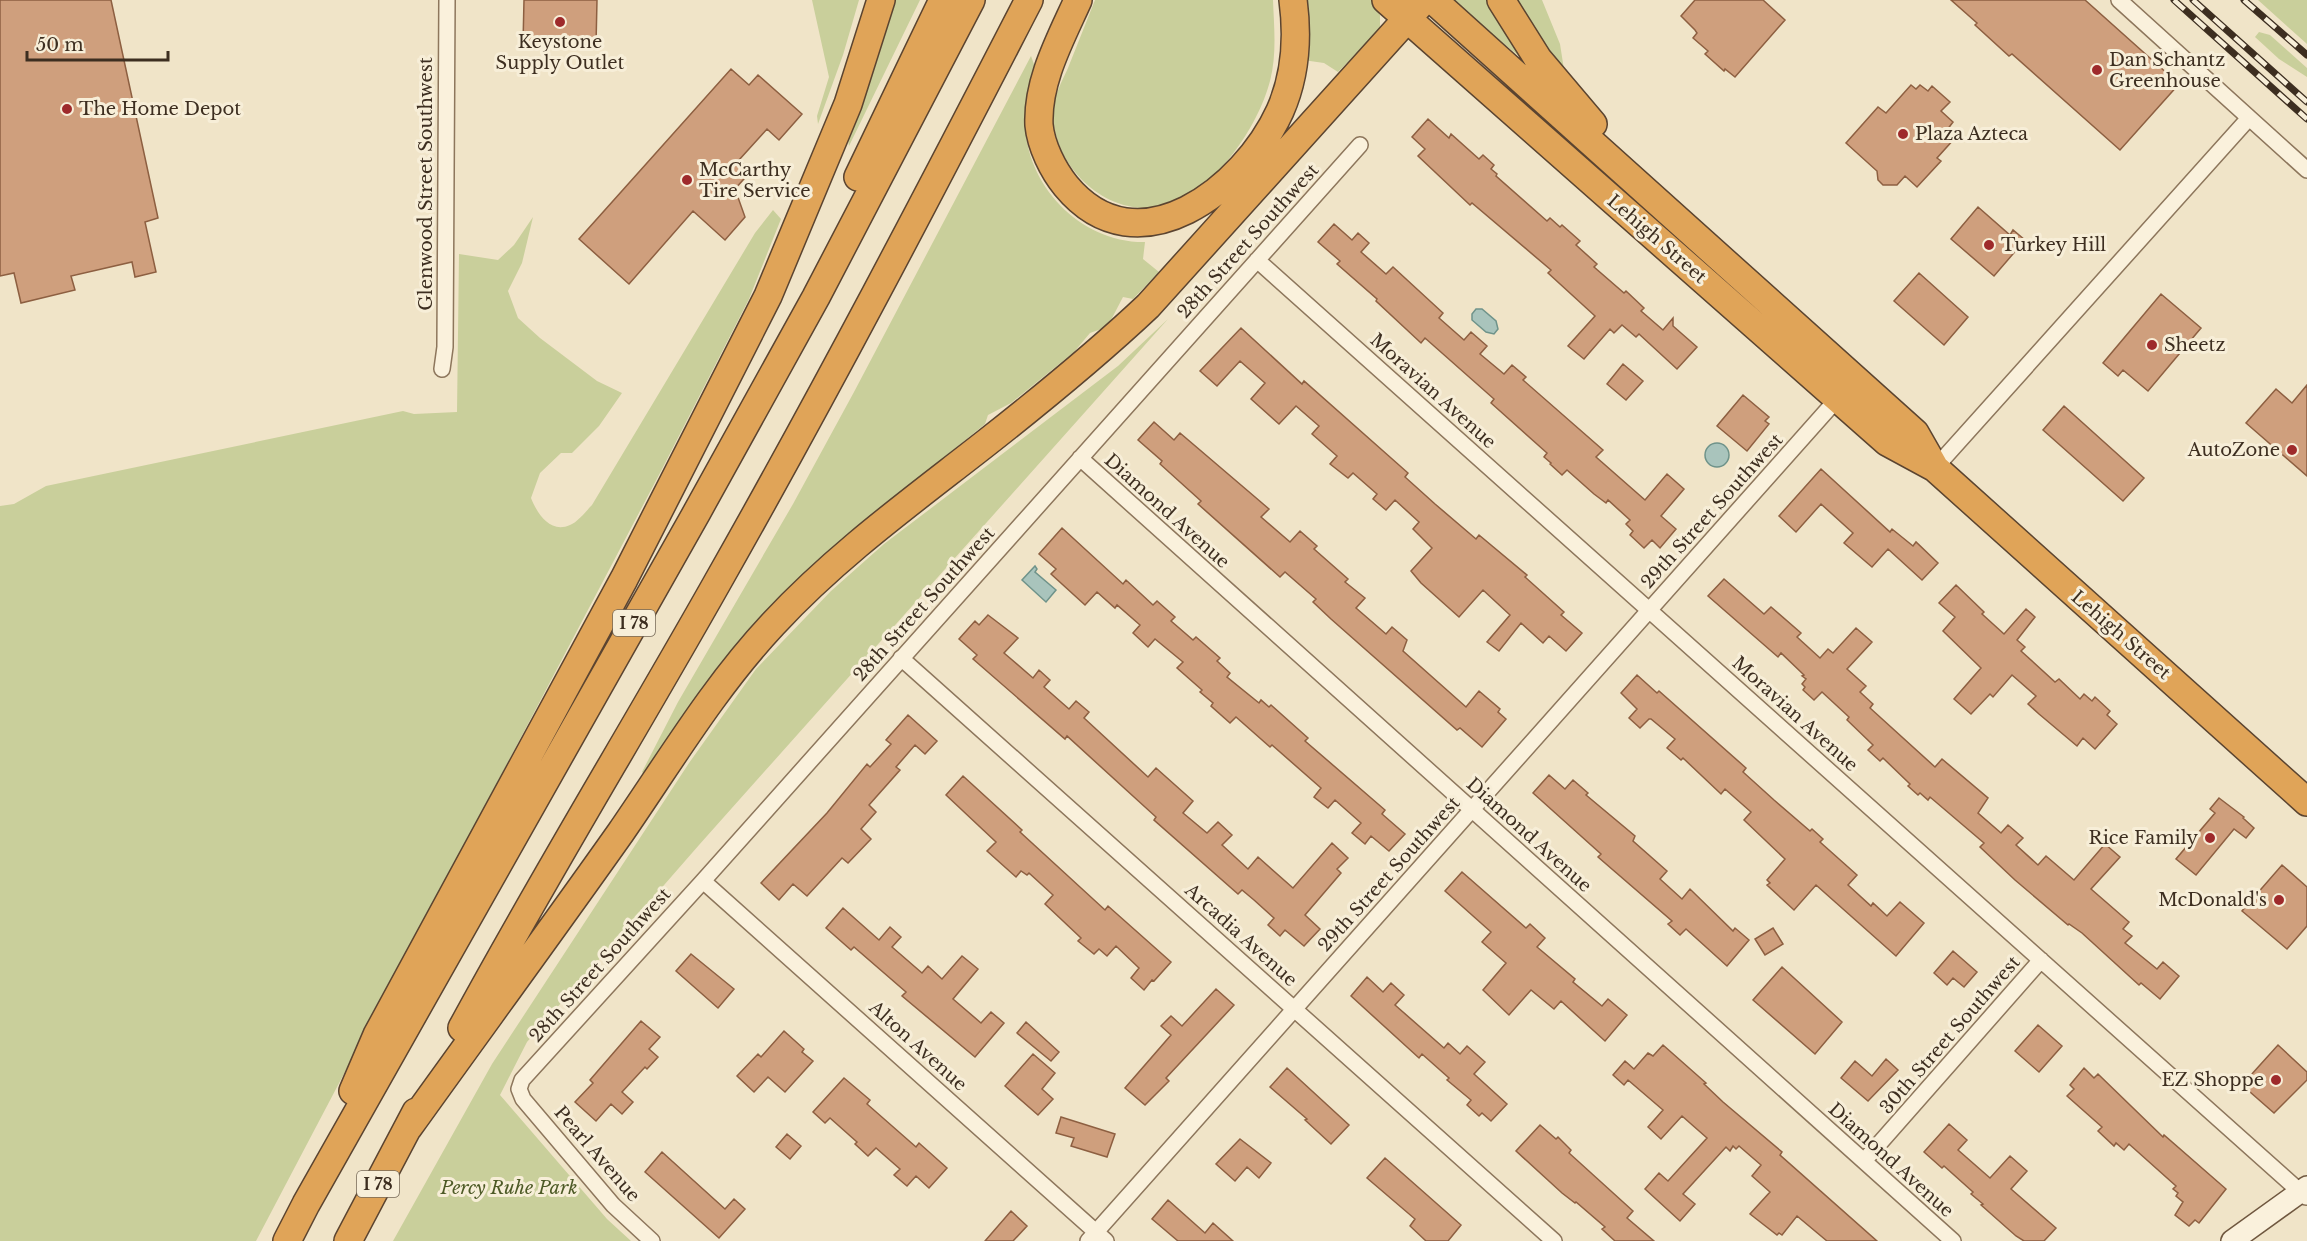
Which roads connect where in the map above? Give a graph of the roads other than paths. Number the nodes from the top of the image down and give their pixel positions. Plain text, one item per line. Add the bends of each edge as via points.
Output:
1 (447, 0) edge
2 (881, 0) edge
3 (943, 0) edge
4 (971, 0) edge
5 (1029, 0) edge
6 (1078, 0) edge
7 (1293, 0) edge
8 (1386, 0) edge
9 (1433, 0) edge
10 (1501, 0) edge
11 (2119, 0) edge
12 (1415, 9) edge
13 (2249, 118) junction
14 (1360, 145) dead end
15 (2307, 170) edge
16 (1672, 213) junction
17 (1257, 260) junction
18 (442, 369) dead end
19 (1838, 398) junction
20 (1080, 459) junction
21 (1935, 468) junction
22 (697, 512) junction
23 (1649, 610) junction
24 (902, 658) junction
25 (2307, 802) edge
26 (1472, 810) junction
27 (703, 881) junction
28 (2041, 960) junction
29 (1294, 1009) junction
30 (519, 1089) joint
31 (408, 1128) junction
32 (1864, 1161) junction
33 (2305, 1192) edge
34 (306, 1204) junction
35 (1097, 1238) edge
36 (287, 1241) edge
37 (348, 1241) edge
38 (652, 1241) edge
39 (1554, 1241) edge
40 (1953, 1241) edge
41 (2232, 1241) edge

1 - 18 street, Glenwood Street Southwest
2 - 34 highway via 848,104 768,296 624,579 377,1035
3 - 22 highway
4 - 22 highway, I 78 via 816,297
5 - 31 highway, I 78 via 817,404
6 - 7 highway via 1046,80 1040,105 1043,143 1060,178 1075,197 1115,219 1142,222 1175,217 1197,206 1235,176 1269,133 1291,77 1295,45
8 - 12 highway, Lehigh Street
9 - 16 highway, Lehigh Street
10 - 16 highway via 1559,86
11 - 13 street
12 - 19 highway, Lehigh Street
12 - 31 highway via 1149,306 987,442 872,531 819,576 772,625 706,706 568,907
13 - 15 street
13 - 21 street
14 - 17 street, 28th Street Southwest
16 - 21 highway, Lehigh Street via 1915,433
17 - 20 street, 28th Street Southwest
17 - 23 street, Moravian Avenue
19 - 21 highway, Lehigh Street via 1887,442
19 - 23 street, 29th Street Southwest
20 - 24 street, 28th Street Southwest
20 - 26 street, Diamond Avenue
21 - 25 highway, Lehigh Street
22 - 34 highway, I 78
23 - 26 street, 29th Street Southwest
23 - 28 street, Moravian Avenue
24 - 27 street, 28th Street Southwest
24 - 29 street, Arcadia Avenue
26 - 29 street, 29th Street Southwest
26 - 32 street, Diamond Avenue
27 - 30 street, 28th Street Southwest via 522,1080
27 - 35 street, Alton Avenue
28 - 32 street, 30th Street Southwest
28 - 33 street, Moravian Avenue
29 - 35 street, 29th Street Southwest
29 - 39 street, Arcadia Avenue
30 - 38 street, Pearl Avenue via 523,1100 613,1205
31 - 37 highway, I 78
32 - 40 street, Diamond Avenue
33 - 41 main road
34 - 36 highway, I 78

